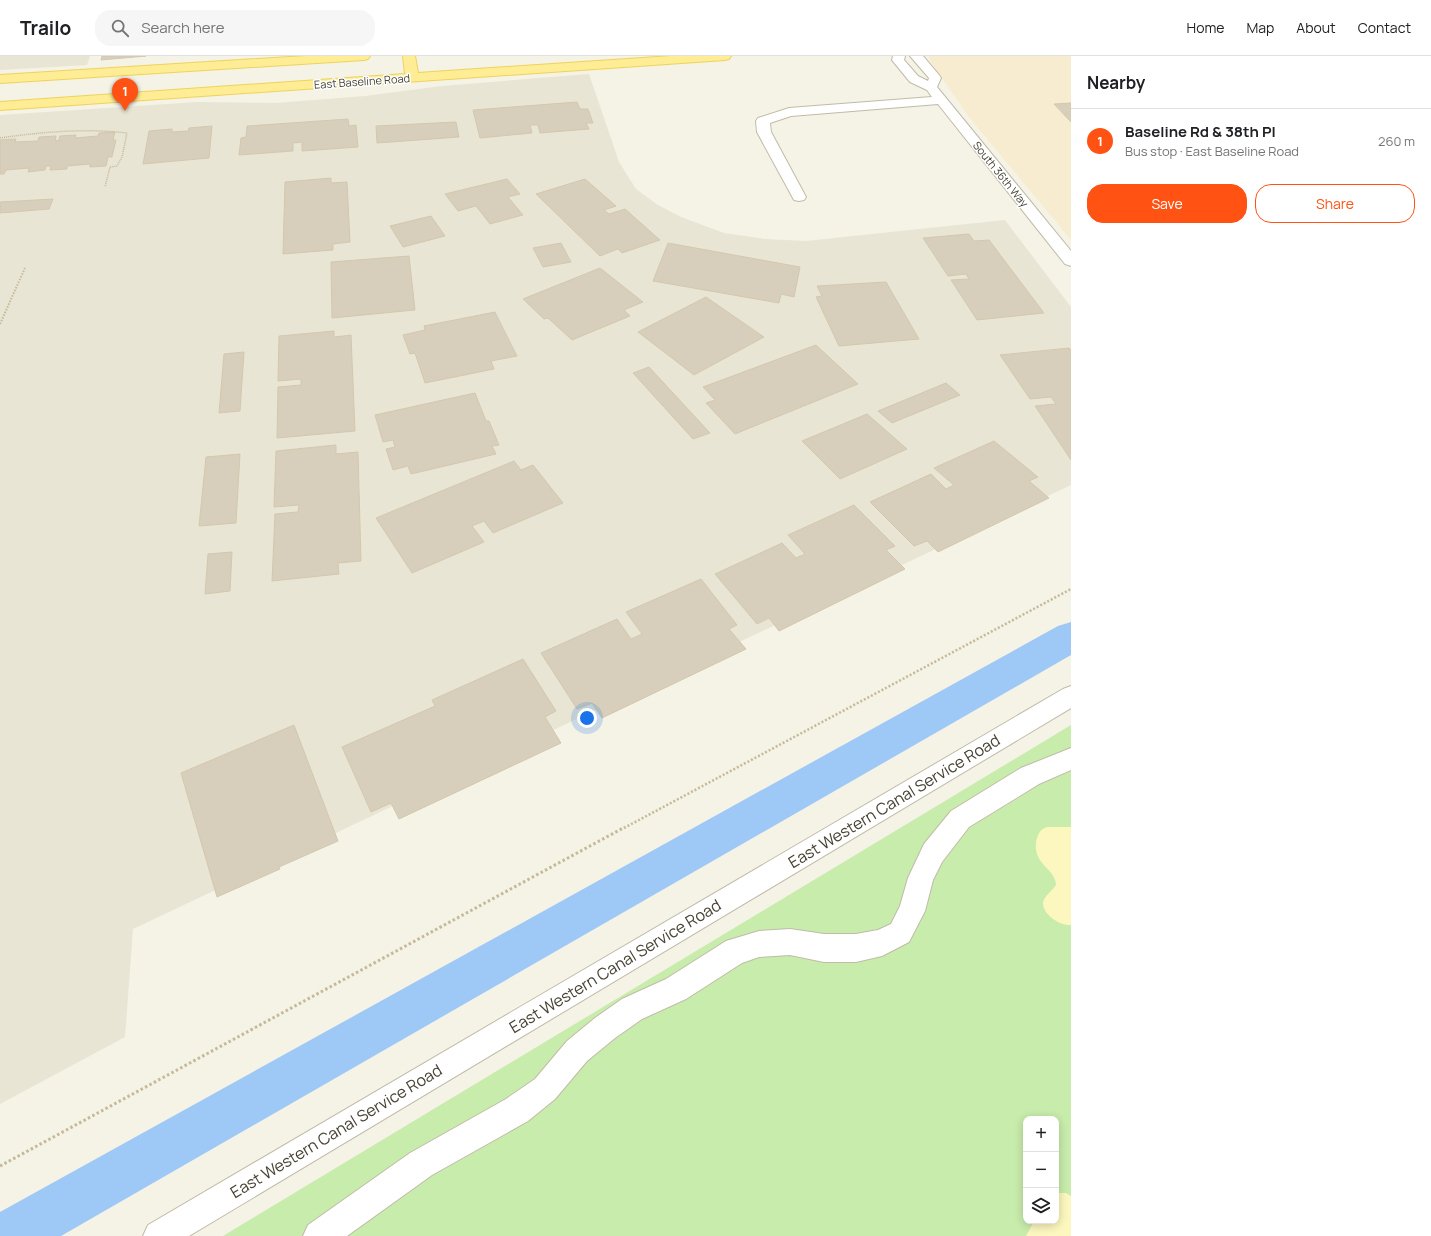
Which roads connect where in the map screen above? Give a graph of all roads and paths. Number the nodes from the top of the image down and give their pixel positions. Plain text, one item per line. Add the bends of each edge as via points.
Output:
1 (364, 56) edge
2 (409, 56) edge
3 (725, 56) edge
4 (899, 56) edge
5 (916, 56) edge
6 (152, 70) junction
7 (412, 78) junction
8 (0, 79) edge
9 (931, 87) junction
10 (0, 92) edge
11 (941, 100) junction
12 (0, 106) edge
13 (0, 138) edge
14 (105, 187) dead end
15 (799, 197) dead end
16 (1071, 261) edge
17 (25, 268) dead end
18 (0, 324) edge
19 (1071, 589) edge
20 (1071, 696) edge
21 (1071, 759) edge
22 (0, 1166) edge
23 (159, 1236) edge
24 (319, 1236) edge

1 - 6 main road, East Baseline Road
2 - 7 main road
3 - 7 main road, East Baseline Road
4 - 9 street, South 36th Way via 898,60 914,79
5 - 9 street, South 36th Way via 935,78
6 - 8 main road, East Baseline Road
6 - 10 main road via 80,84
7 - 12 main road, East Baseline Road
9 - 11 street, South 36th Way
11 - 15 street via 789,112 763,121 764,132
11 - 16 street, South 36th Way
13 - 14 path via 68,130 127,133 122,157 117,166 110,167
17 - 18 path
19 - 22 path via 555,864
20 - 23 street, East Western Canal Service Road
21 - 24 street via 1030,776 960,819 933,853 921,878 912,911 900,933 882,943 856,948 824,948 790,942 759,944 736,951 676,989 627,1013 605,1028 577,1051 545,1089 517,1110 421,1164

